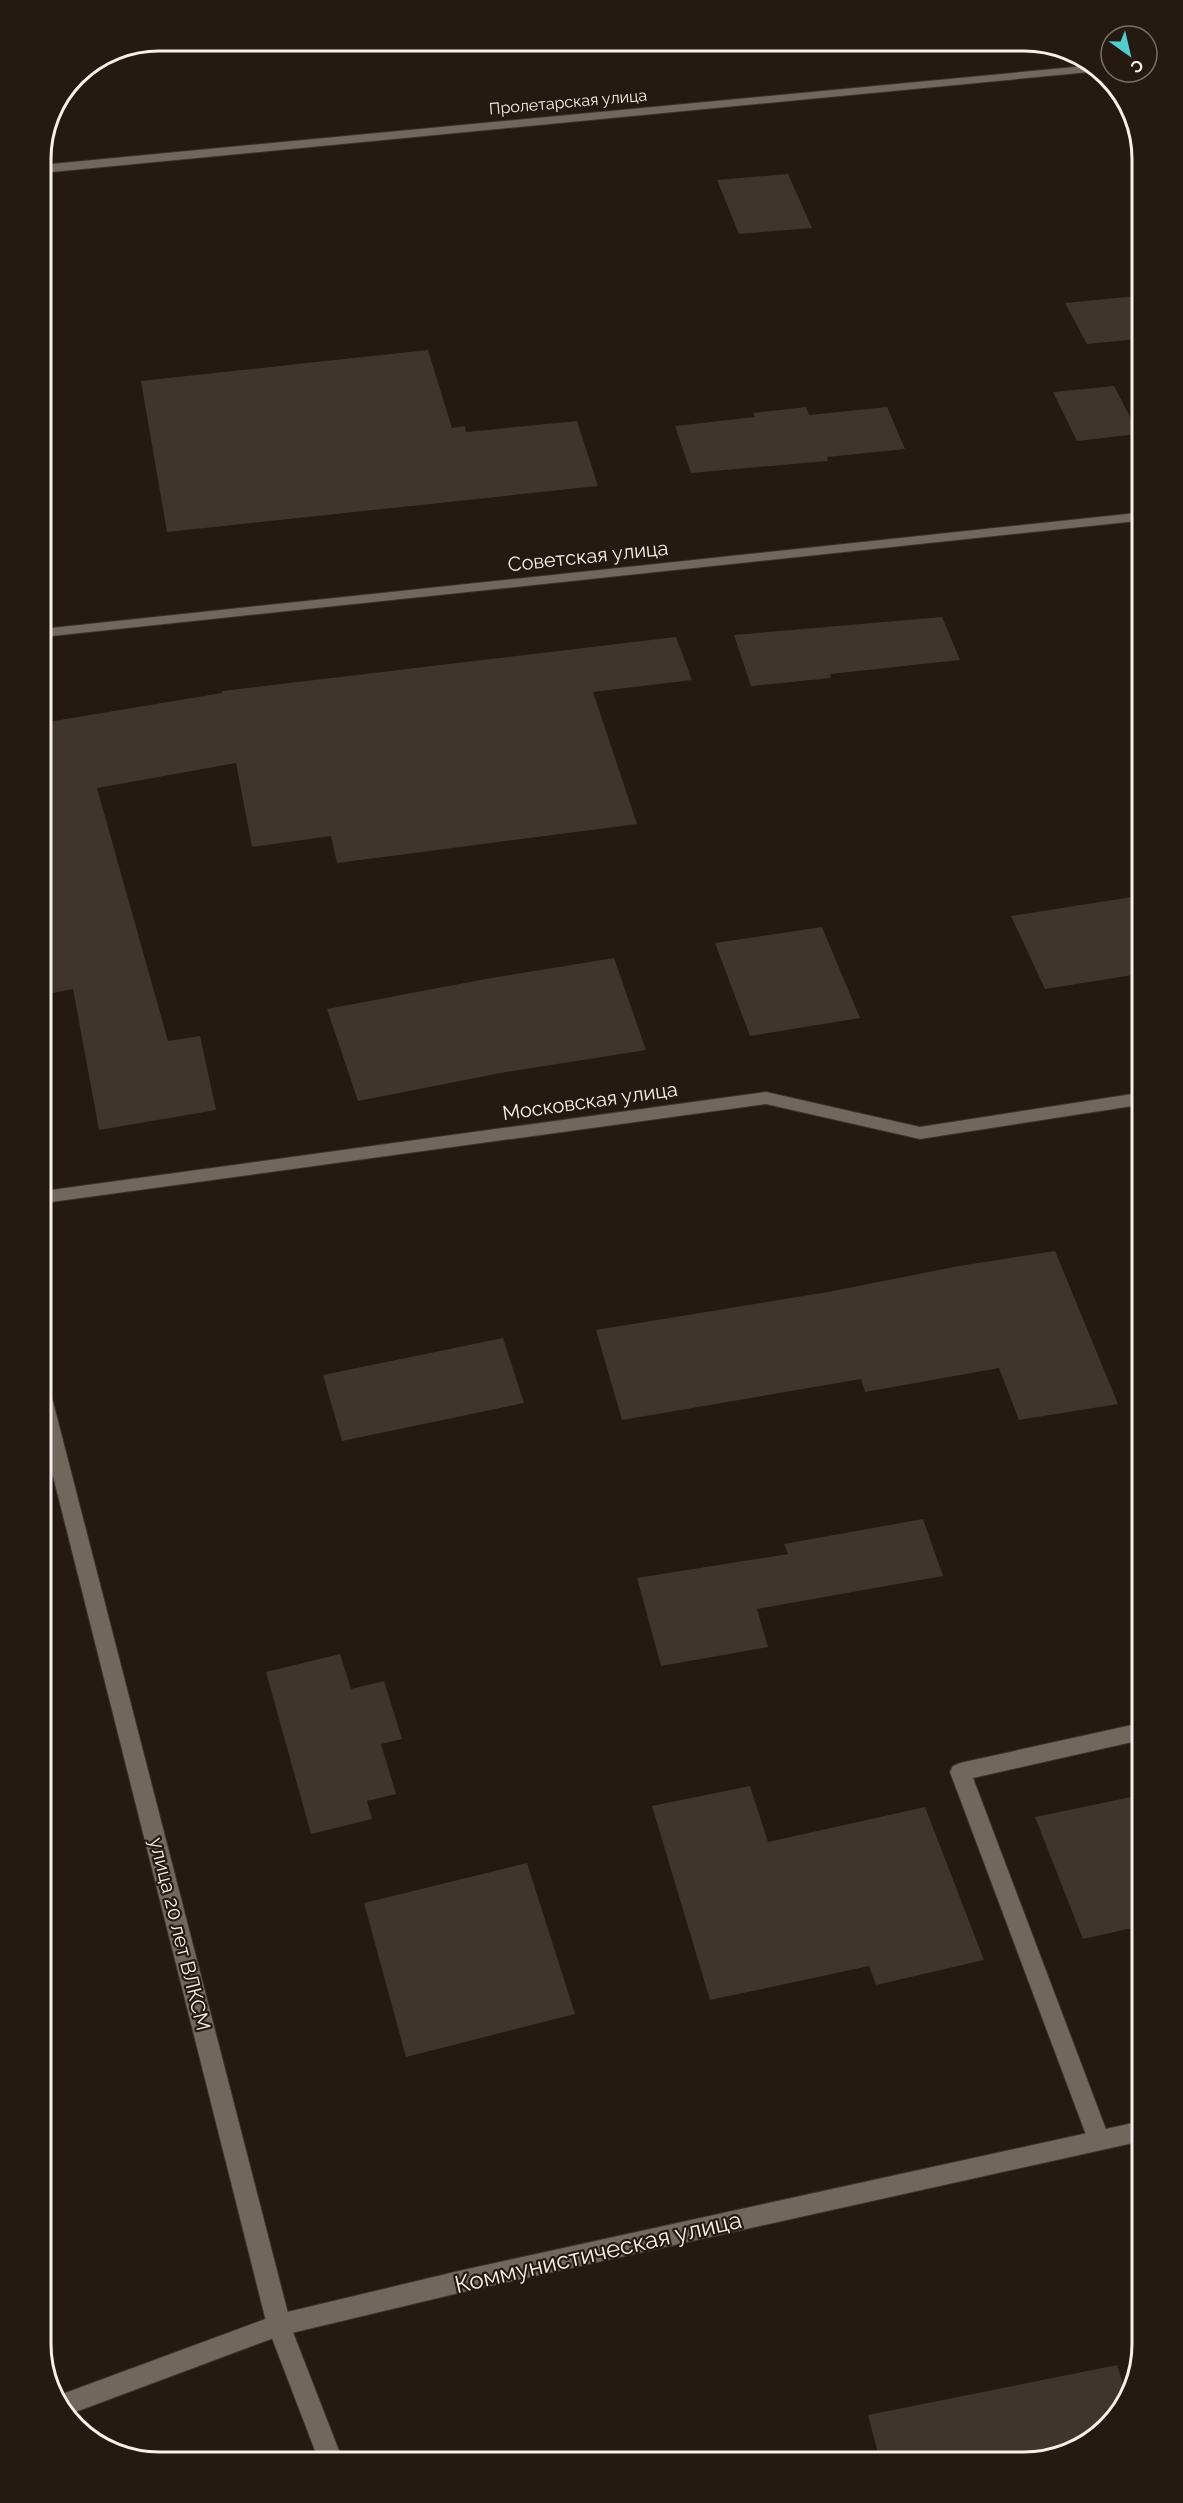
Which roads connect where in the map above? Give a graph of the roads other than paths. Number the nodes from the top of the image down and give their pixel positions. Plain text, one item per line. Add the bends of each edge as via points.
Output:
1 (1084, 69) edge
2 (51, 168) edge
3 (1132, 518) edge
4 (51, 632) edge
5 (1132, 1100) edge
6 (51, 1196) edge
7 (51, 1429) edge
8 (1132, 1733) edge
9 (1132, 2133) edge
10 (1098, 2140) junction
11 (279, 2325) junction
12 (68, 2403) edge
13 (328, 2452) edge

1 - 2 street, Пролетарская улица
3 - 4 street, Советская улица
5 - 6 street, Московская улица via 920,1133 766,1098
7 - 11 street, улица 20 лет ВЛКСМ
8 - 10 street via 960,1772
9 - 10 street, Коммунистическая улица
10 - 11 street, Коммунистическая улица
11 - 12 street, Коммунистическая улица
11 - 13 street, улица 20 лет ВЛКСМ

